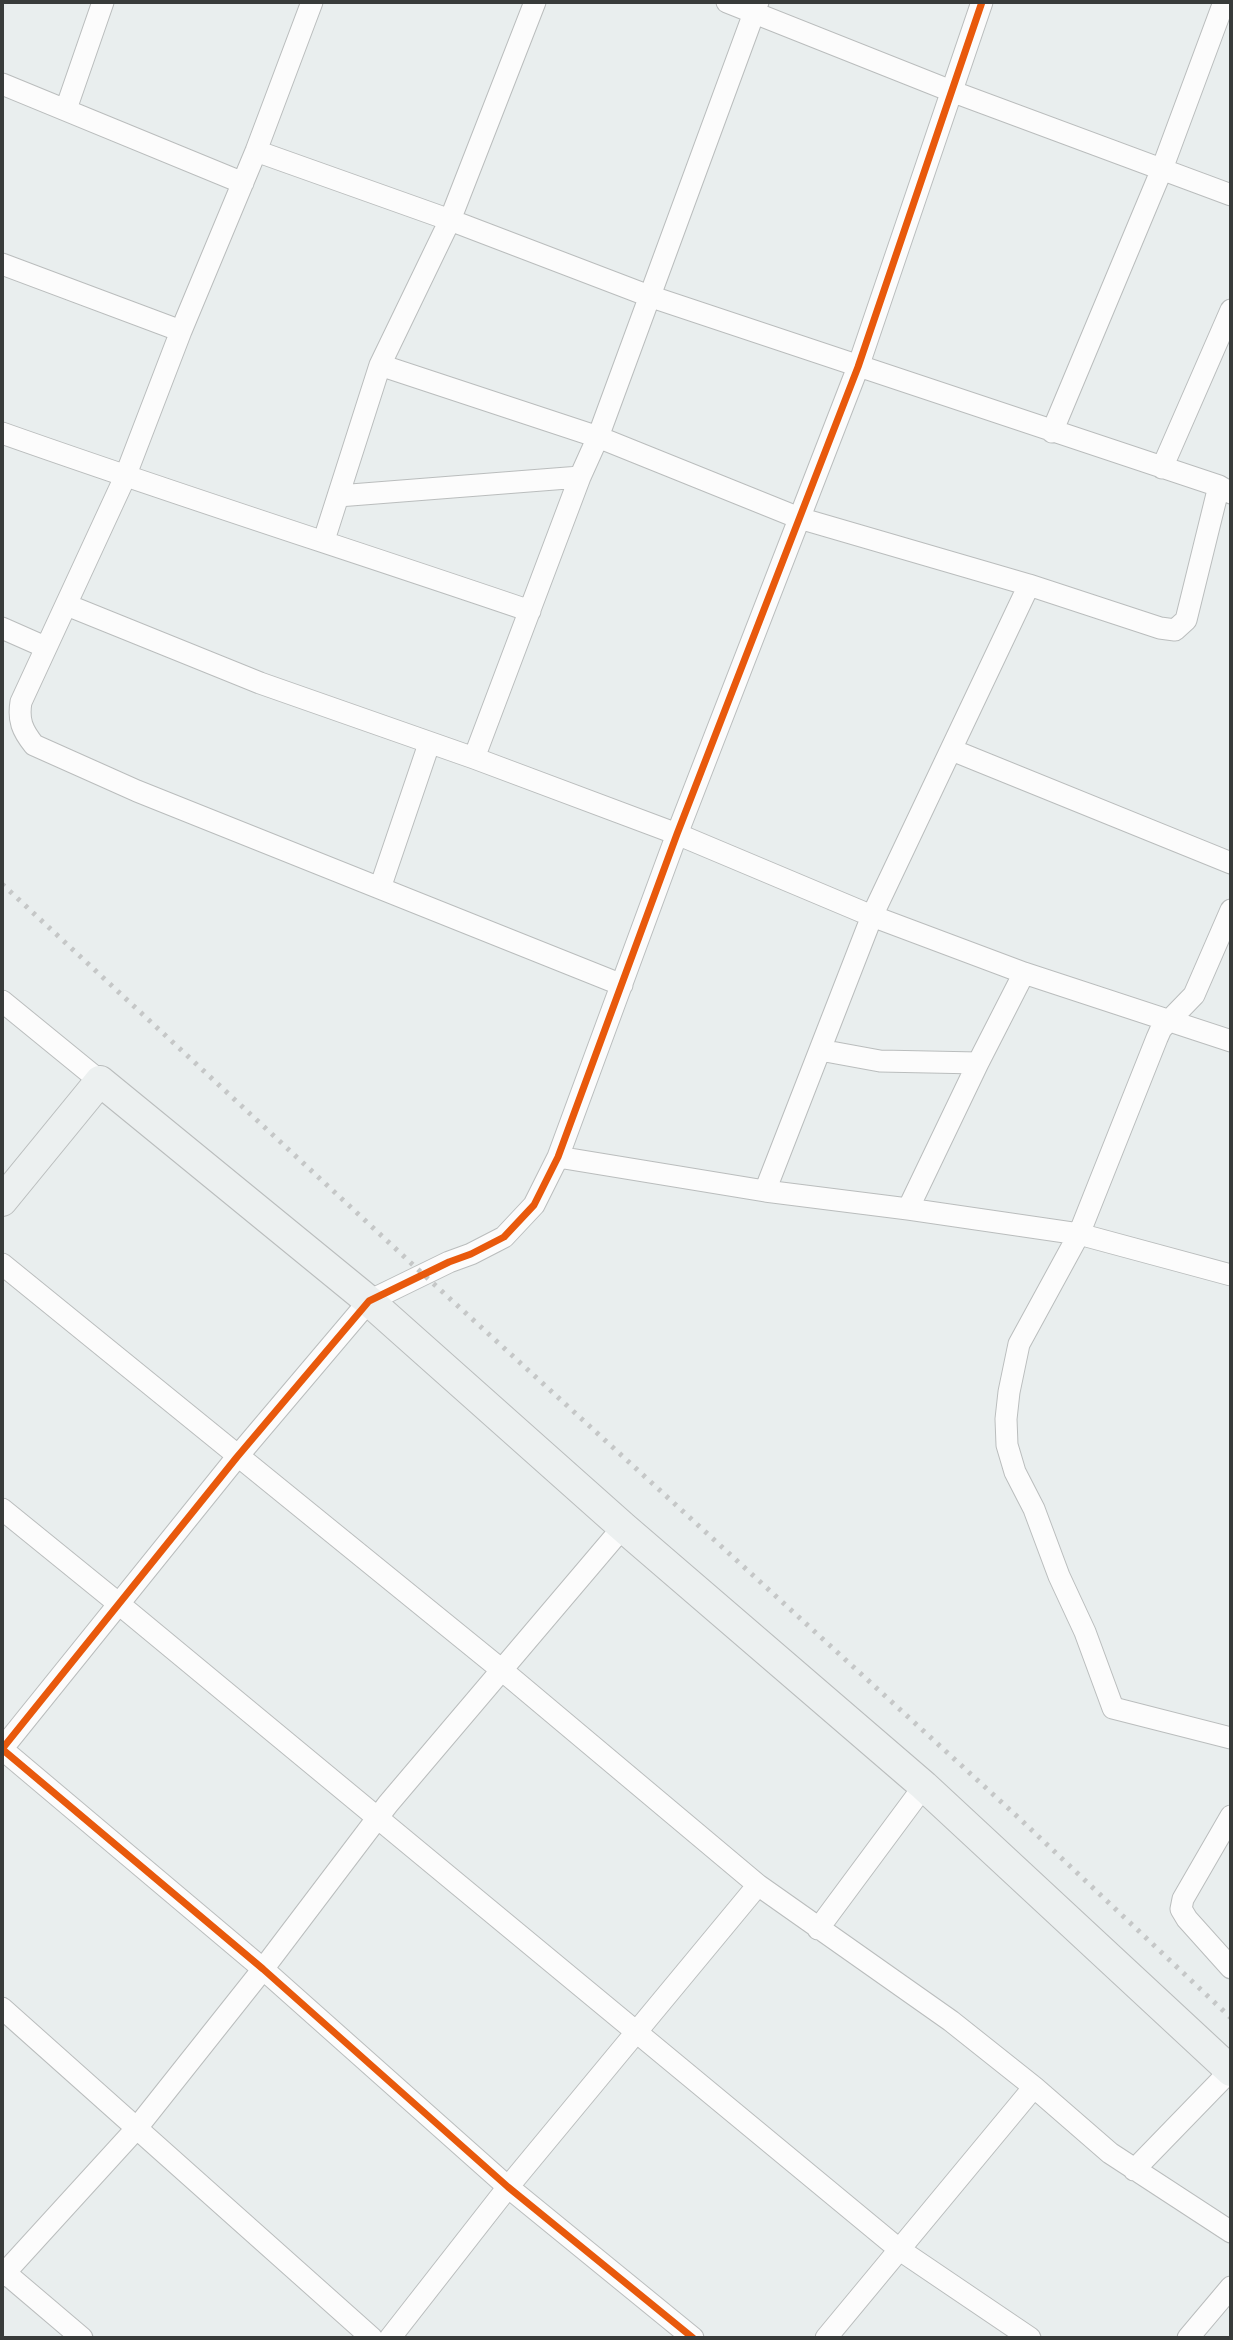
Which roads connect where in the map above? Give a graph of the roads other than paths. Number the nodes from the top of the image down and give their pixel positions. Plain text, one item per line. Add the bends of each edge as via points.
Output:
1 (103, 2) edge
2 (312, 2) edge
3 (535, 2) edge
4 (727, 2) edge
5 (982, 2) edge
6 (756, 7) edge
7 (1225, 8) edge
8 (2, 84) edge
9 (951, 91) junction
10 (66, 109) junction
11 (256, 151) junction
12 (1162, 169) junction
13 (243, 183) junction
14 (1231, 195) edge
15 (450, 220) junction
16 (2, 264) edge
17 (649, 296) junction
18 (1231, 310) edge
19 (181, 331) junction
20 (380, 365) junction
21 (858, 367) junction
22 (1052, 432) junction
23 (2, 433) edge
24 (598, 437) junction
25 (1162, 468) junction
26 (125, 477) junction
27 (580, 477) junction
28 (1225, 490) edge
29 (338, 496) junction
30 (799, 518) junction
31 (324, 540) junction
32 (1029, 585) junction
33 (67, 605) junction
34 (530, 611) junction
35 (2, 628) edge
36 (45, 647) junction
37 (429, 744) junction
38 (952, 750) junction
39 (474, 758) junction
40 (677, 834) junction
41 (1231, 863) edge
42 (380, 888) junction
43 (1231, 910) edge
44 (872, 916) junction
45 (1024, 973) junction
46 (622, 985) junction
47 (2, 1001) edge
48 (1169, 1021) junction
49 (1231, 1041) edge
50 (820, 1050) junction
51 (978, 1063) junction
52 (100, 1081) junction
53 (558, 1157) junction
54 (765, 1191) junction
55 (2, 1201) edge
56 (908, 1209) junction
57 (1079, 1234) junction
58 (2, 1264) edge
59 (1231, 1275) edge
60 (369, 1301) junction
61 (237, 1457) junction
62 (2, 1509) edge
63 (623, 1527) junction
64 (119, 1604) junction
65 (503, 1671) junction
66 (1231, 1738) edge
67 (924, 1787) junction
68 (1231, 1816) edge
69 (377, 1819) junction
70 (758, 1885) junction
71 (818, 1929) junction
72 (1231, 1968) edge
73 (263, 1969) junction
74 (2, 2008) edge
75 (636, 2032) junction
76 (1231, 2070) edge
77 (1034, 2087) junction
78 (136, 2129) junction
79 (1134, 2170) junction
80 (508, 2188) junction
81 (1231, 2231) edge
82 (900, 2250) junction
83 (3, 2272) edge
84 (1231, 2287) edge
85 (82, 2338) edge
86 (372, 2338) edge
87 (390, 2338) edge
88 (693, 2338) edge
89 (826, 2338) edge
90 (1030, 2338) edge
91 (1188, 2338) edge

1 - 10 street
2 - 11 street
3 - 15 street
4 - 6 street
5 - 9 street
6 - 9 street
6 - 17 street
7 - 12 street
8 - 10 street
9 - 12 street
9 - 21 street
10 - 13 street
11 - 13 street
11 - 15 street
12 - 14 street
12 - 22 street
13 - 19 street
15 - 17 street
15 - 20 street
16 - 19 street
17 - 21 street
17 - 24 street
18 - 25 street
19 - 26 street
20 - 24 street
20 - 29 street
21 - 22 street
21 - 30 street
22 - 25 street
23 - 26 street
24 - 27 street
24 - 30 street
25 - 28 street
26 - 31 street
26 - 33 street
27 - 29 street
27 - 34 street
28 - 32 street via 1186,620 1175,630 1143,624
29 - 31 street
30 - 32 street
30 - 40 street
31 - 34 street
32 - 38 street
33 - 36 street
33 - 37 street via 260,683
34 - 39 street
35 - 36 street
36 - 42 street via 21,702 19,718 34,745
37 - 39 street
37 - 42 street
38 - 41 street
38 - 44 street
39 - 40 street
40 - 44 street
40 - 46 street
42 - 46 street
43 - 48 street via 1194,995
44 - 45 street
44 - 50 street
45 - 48 street
45 - 51 street
46 - 53 street
47 - 52 street
48 - 49 street
48 - 57 street via 1153,1046
50 - 51 street via 880,1061
50 - 54 street
51 - 56 street
52 - 55 main road
52 - 60 main road
53 - 54 street
53 - 60 street via 534,1205 504,1237
54 - 56 street
56 - 57 street
57 - 59 street
57 - 66 street via 1024,1332 1016,1356 1006,1419 1011,1459 1113,1708
58 - 61 street
60 - 61 street
60 - 63 main road
61 - 64 street
61 - 65 street
62 - 64 street
63 - 65 street
63 - 67 main road
64 - 69 street
64 - 73 street via 2,1749
65 - 69 street
65 - 70 street
67 - 71 street
67 - 76 main road
68 - 72 street via 1181,1909
69 - 73 street
69 - 75 street
70 - 71 street
70 - 75 street
71 - 77 street via 951,2021
73 - 78 street
73 - 80 street
74 - 78 street
75 - 80 street
75 - 82 street
76 - 79 street
77 - 79 street
77 - 82 street
78 - 83 street
78 - 86 street
79 - 81 street
80 - 87 street
80 - 88 street
82 - 89 street
82 - 90 street
83 - 85 street
84 - 91 street

